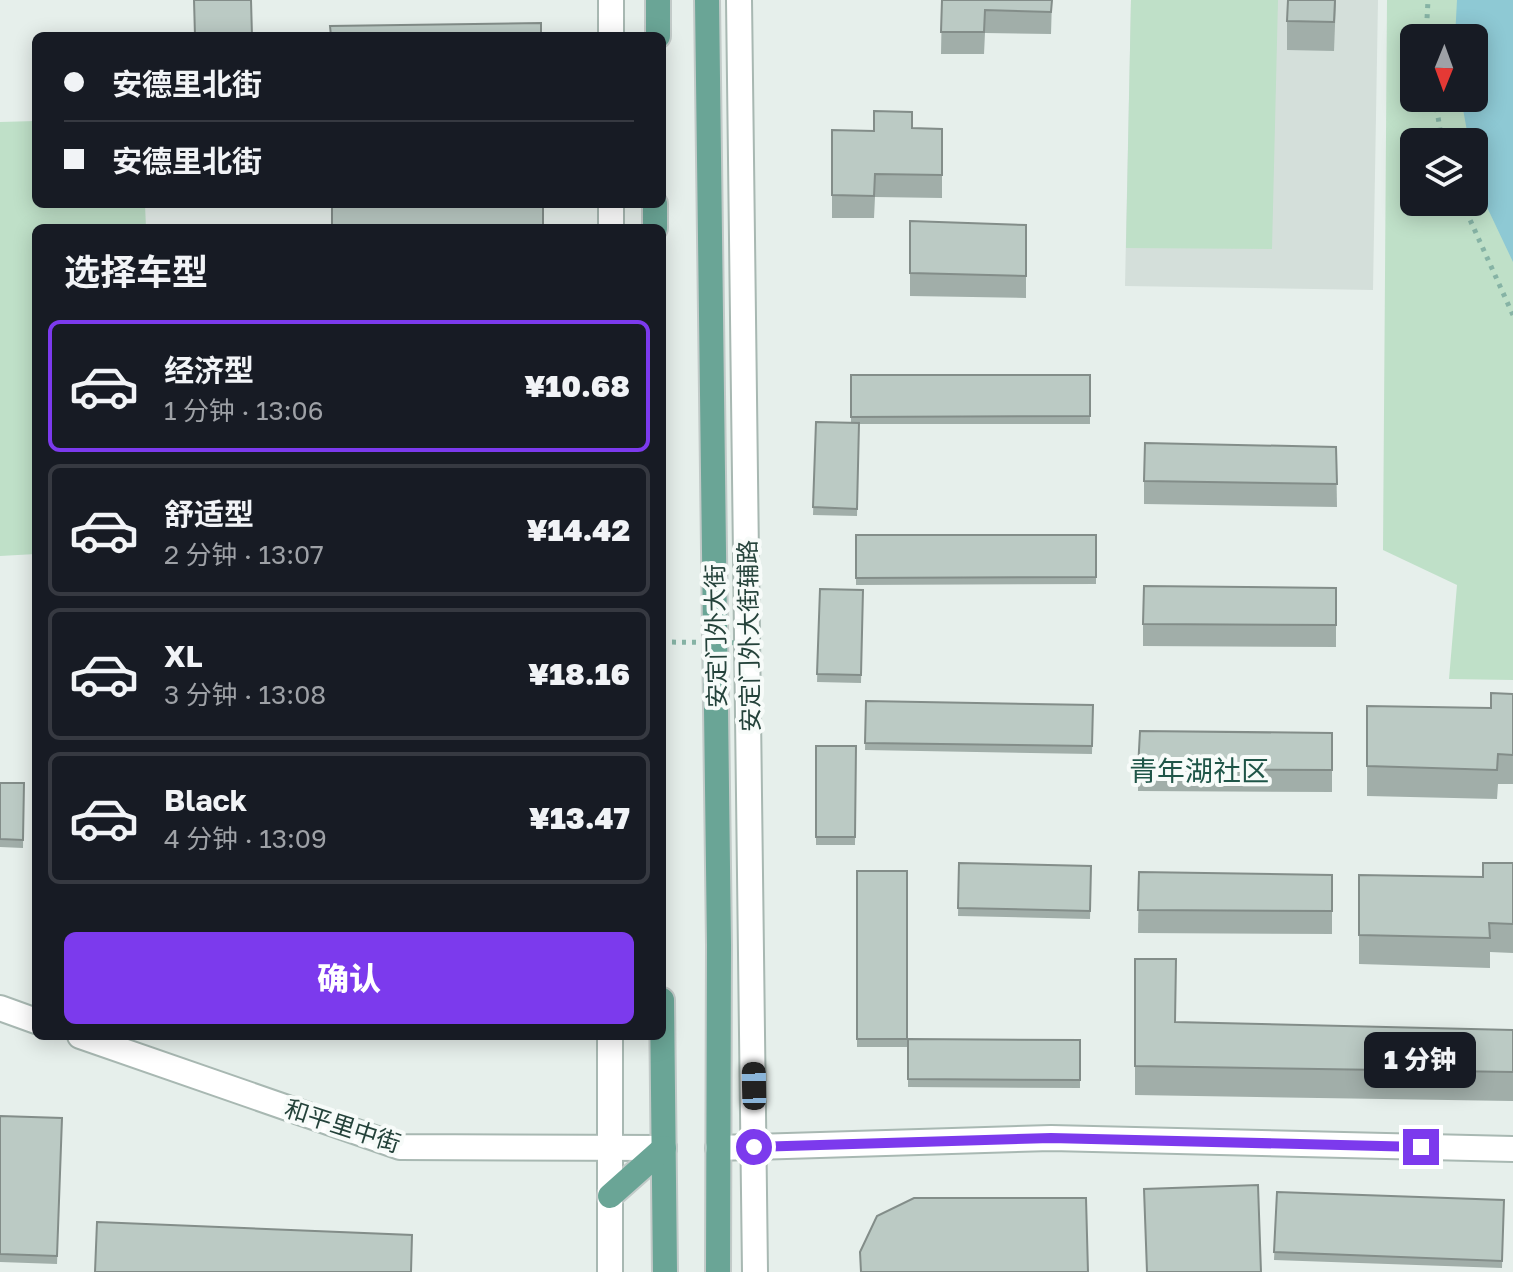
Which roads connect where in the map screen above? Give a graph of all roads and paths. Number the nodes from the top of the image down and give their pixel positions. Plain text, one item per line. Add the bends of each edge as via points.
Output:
1 (611, 0) edge
2 (658, 0) edge
3 (707, 0) edge
4 (739, 0) edge
5 (1428, 0) edge
6 (1427, 24) edge
7 (611, 32) edge
8 (658, 32) edge
9 (1468, 216) edge
10 (1513, 315) edge
11 (666, 642) edge
12 (761, 643) dead end
13 (0, 1008) edge
14 (32, 1020) edge
15 (92, 1040) edge
16 (610, 1040) edge
17 (663, 1040) edge
18 (754, 1147) junction
19 (610, 1148) junction
20 (664, 1148) junction
21 (718, 1148) junction
22 (1513, 1149) edge
23 (610, 1196) junction
24 (610, 1272) edge
25 (665, 1272) edge
26 (718, 1272) edge
27 (755, 1272) edge

1 - 7 street
2 - 8 main road
3 - 21 main road, 安定门外大街
4 - 18 street, 安定门外大街辅路
5 - 6 path
9 - 10 path
11 - 12 path, bridge
13 - 14 street
15 - 19 street, 和平里中街 via 400,1147
16 - 19 street
17 - 20 main road
18 - 21 street
18 - 22 street via 1051,1138
18 - 27 street, 安定门外大街辅路
19 - 20 street, 和平里中街
19 - 23 street
20 - 23 main road
20 - 25 main road
21 - 26 main road, 安定门外大街
23 - 24 street

